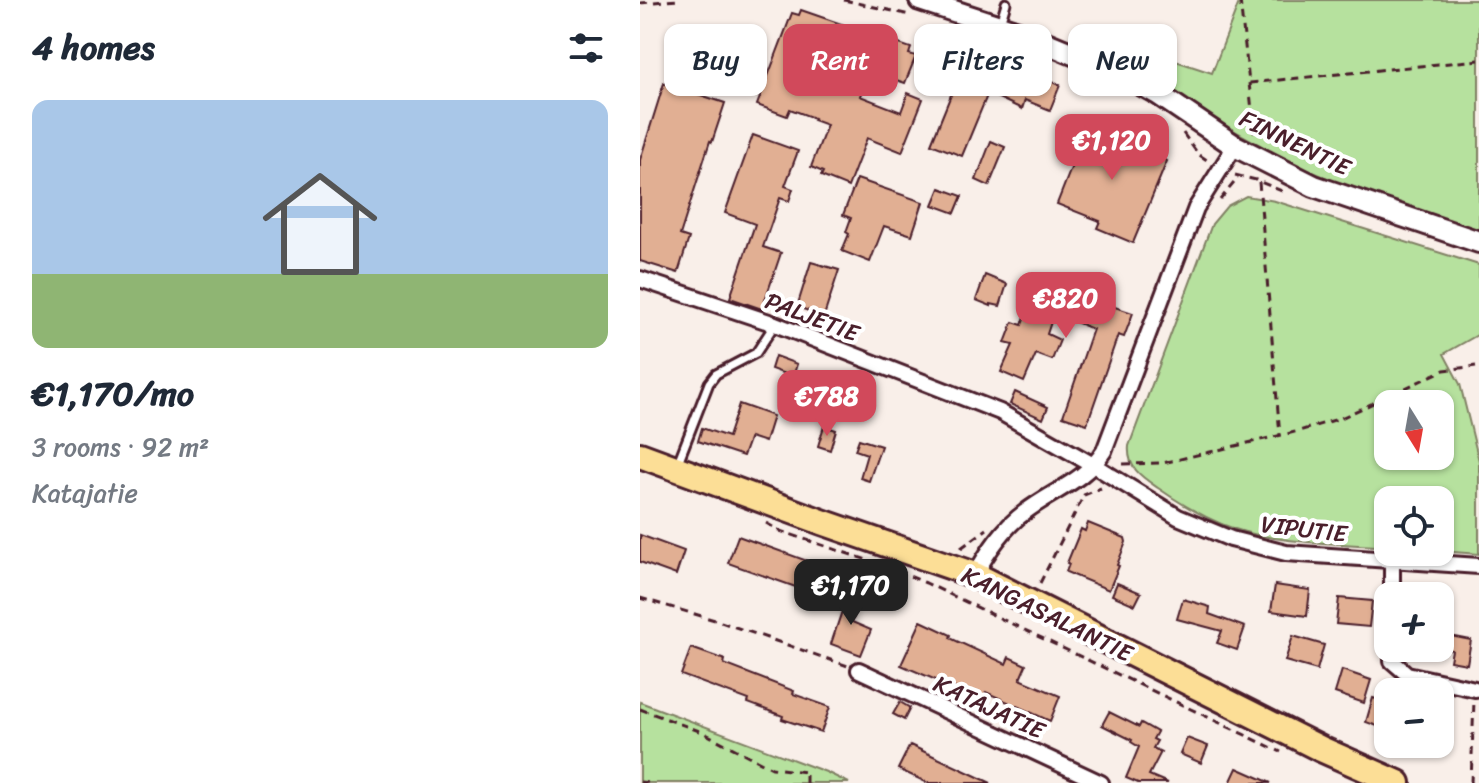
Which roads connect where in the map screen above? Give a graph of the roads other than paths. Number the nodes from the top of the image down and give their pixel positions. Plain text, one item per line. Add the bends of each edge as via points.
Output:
1 (1006, 3) dead end
2 (918, 8) edge
3 (995, 24) edge
4 (1000, 24) edge
5 (1052, 46) edge
6 (1235, 146) junction
7 (1479, 242) edge
8 (640, 279) edge
9 (775, 324) junction
10 (640, 455) edge
11 (1095, 466) junction
12 (676, 467) junction
13 (1374, 559) edge
14 (1454, 564) edge
15 (1479, 566) edge
16 (975, 575) junction
17 (1393, 662) edge
18 (859, 670) road end
19 (1475, 689) road end
20 (1101, 783) edge
21 (1398, 783) edge

1 - 4 lane
2 - 3 street, FINNENTIE
5 - 6 street, FINNENTIE via 1124,75
6 - 7 street, FINNENTIE via 1314,186
6 - 11 street via 1187,228
8 - 9 street, PALJETIE
9 - 11 street, PALJETIE via 1000,412
9 - 12 lane via 756,353 709,383
10 - 12 main road, KANGASALANTIE
11 - 13 street, VIPUTIE via 1178,517 1231,539 1286,553
11 - 16 street via 1025,512 989,550
12 - 16 main road, KANGASALANTIE
14 - 15 street, VIPUTIE
16 - 21 main road, KANGASALANTIE
17 - 19 street via 1407,674
18 - 20 street, KATAJATIE

